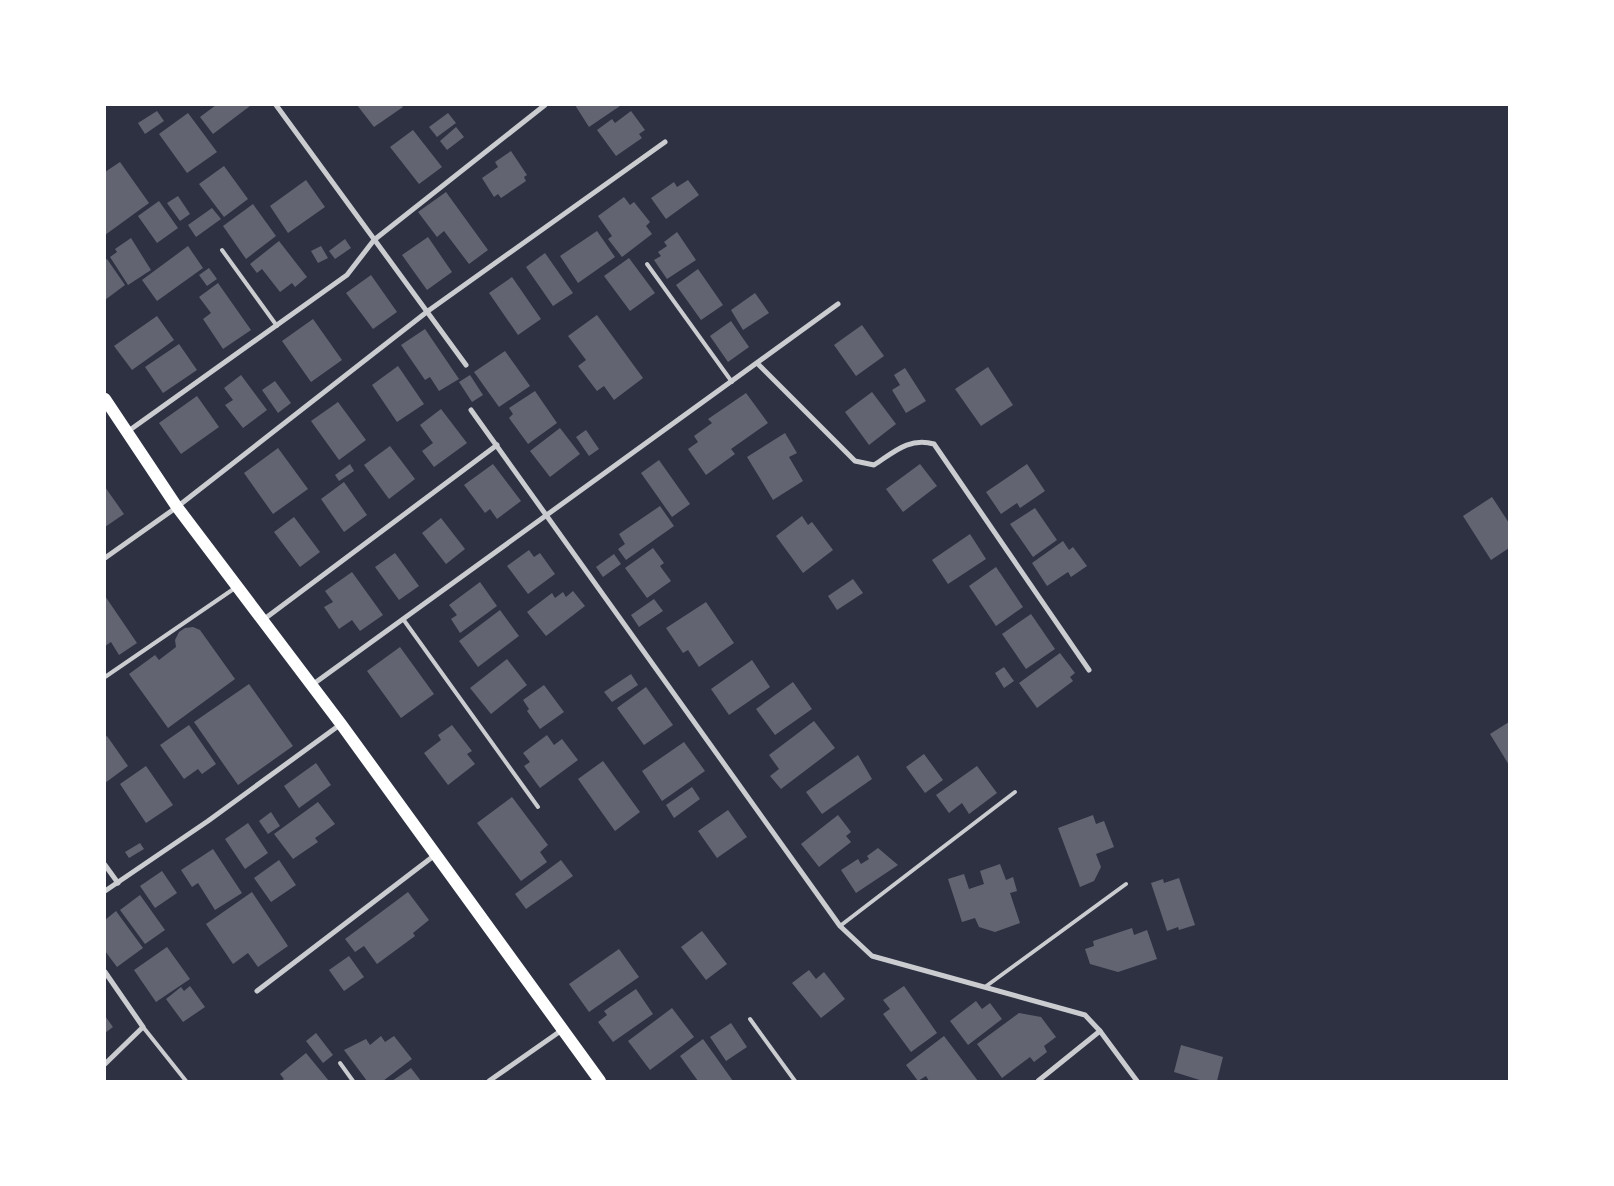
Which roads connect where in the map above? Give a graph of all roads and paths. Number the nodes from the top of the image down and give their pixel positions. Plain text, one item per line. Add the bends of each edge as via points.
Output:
1 (276, 105) edge
2 (545, 105) edge
3 (665, 142) dead end
4 (374, 240) junction
5 (222, 250) dead end
6 (647, 264) dead end
7 (838, 304) dead end
8 (428, 311) junction
9 (277, 326) junction
10 (758, 364) junction
11 (466, 365) dead end
12 (732, 382) junction
13 (105, 398) edge
14 (471, 410) dead end
15 (126, 433) junction
16 (497, 445) junction
17 (176, 507) junction
18 (546, 515) junction
19 (105, 558) edge
20 (237, 587) junction
21 (403, 619) junction
22 (262, 621) junction
23 (1089, 670) dead end
24 (105, 676) edge
25 (311, 686) junction
26 (341, 724) junction
27 (1015, 792) dead end
28 (538, 807) dead end
29 (435, 855) junction
30 (105, 865) edge
31 (118, 883) junction
32 (1126, 884) dead end
33 (105, 891) edge
34 (840, 926) junction
35 (105, 972) edge
36 (985, 987) junction
37 (257, 991) dead end
38 (750, 1019) dead end
39 (143, 1027) junction
40 (562, 1030) junction
41 (1100, 1031) junction
42 (340, 1063) dead end
43 (105, 1064) edge
44 (186, 1081) edge
45 (353, 1081) edge
46 (489, 1081) edge
47 (600, 1081) edge
48 (794, 1081) edge
49 (1038, 1081) edge
50 (1137, 1081) edge

1 - 4 street
2 - 4 street
3 - 8 street
4 - 8 street
4 - 9 street via 347,275
5 - 9 lane
6 - 12 lane
7 - 10 street
8 - 11 street
8 - 17 street
9 - 15 street
10 - 12 street
10 - 23 street via 855,461 874,465 905,445 920,440 934,444
12 - 18 street
13 - 15 main road
14 - 16 street
15 - 17 main road
16 - 18 street
16 - 22 street
17 - 19 street
17 - 20 main road
18 - 21 street
18 - 34 street
20 - 22 main road
20 - 24 lane
21 - 25 street
21 - 28 lane
22 - 25 main road
25 - 26 main road
26 - 29 main road
26 - 31 street
27 - 34 lane
29 - 37 street
29 - 40 main road
30 - 31 street
31 - 33 street
32 - 36 lane
34 - 36 street via 872,956
35 - 39 street
36 - 41 street via 1085,1015
38 - 48 lane
39 - 43 street
39 - 44 lane
40 - 46 street
40 - 47 main road
41 - 49 street
41 - 50 street
42 - 45 lane

